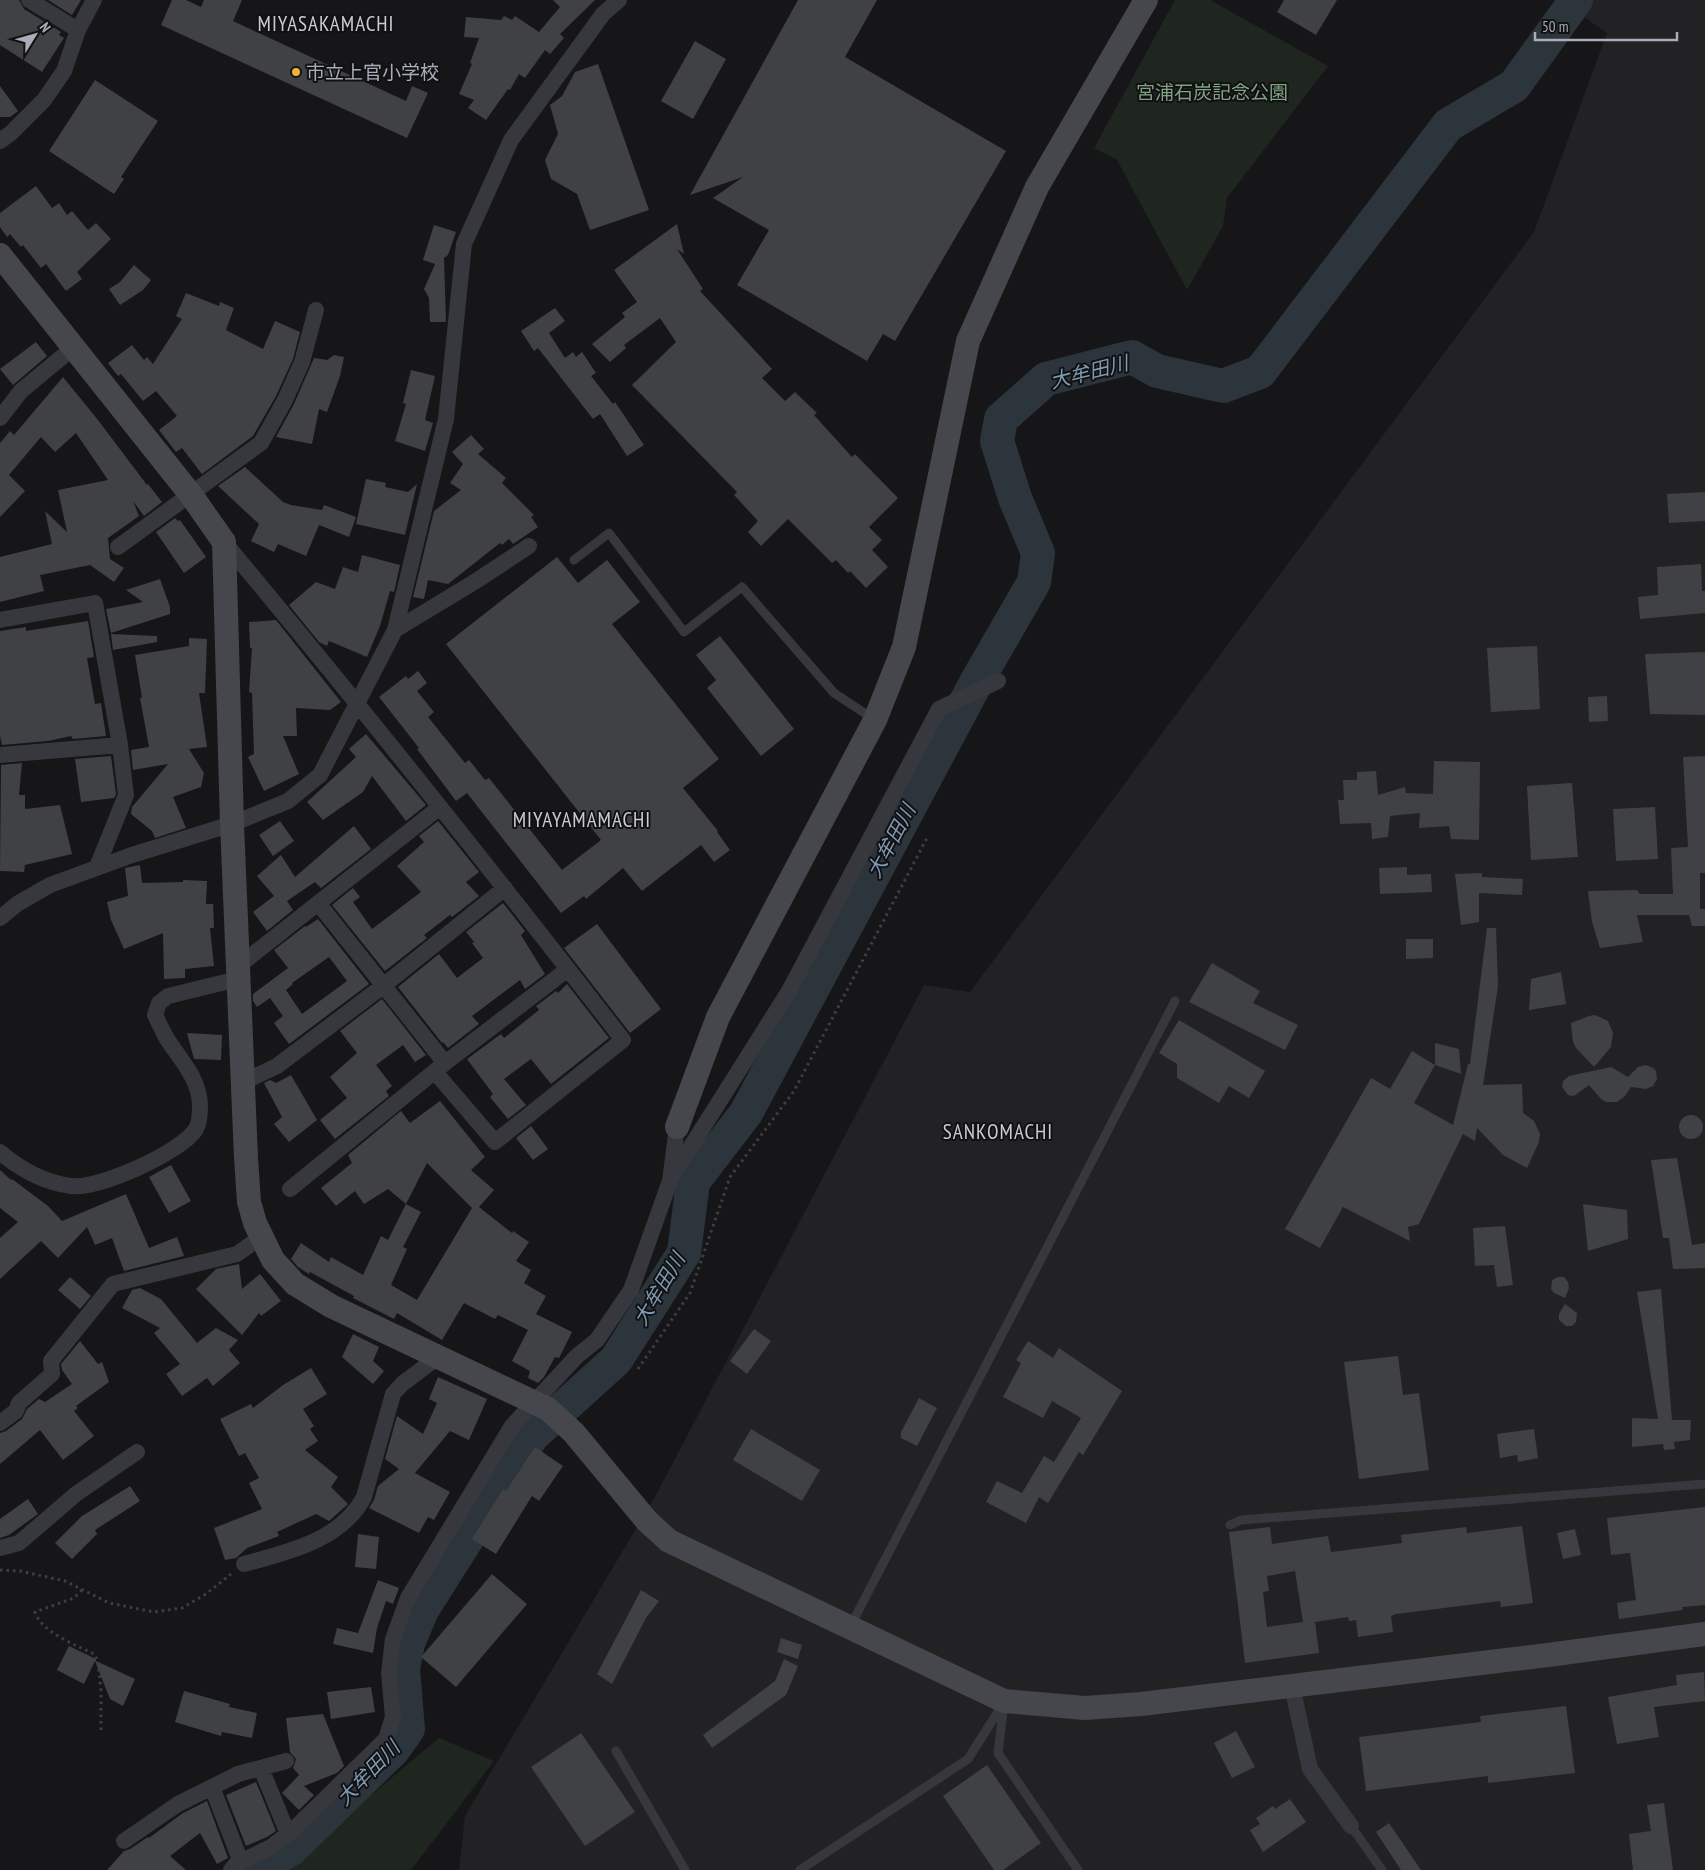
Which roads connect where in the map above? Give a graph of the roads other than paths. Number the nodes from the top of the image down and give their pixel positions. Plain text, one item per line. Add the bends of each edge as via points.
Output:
1 (29, 0) edge
2 (94, 0) edge
3 (619, 0) edge
4 (1146, 0) edge
5 (78, 30) junction
6 (0, 141) edge
7 (0, 255) edge
8 (316, 310) dead end
9 (74, 347) junction
10 (0, 418) edge
11 (192, 495) junction
12 (224, 542) junction
13 (529, 546) dead end
14 (118, 547) dead end
15 (574, 560) dead end
16 (0, 620) edge
17 (395, 630) junction
18 (998, 681) dead end
19 (357, 702) junction
20 (875, 720) junction
21 (120, 744) junction
22 (0, 755) edge
23 (440, 807) junction
24 (232, 824) junction
25 (97, 867) junction
26 (505, 888) junction
27 (318, 903) junction
28 (0, 918) edge
29 (568, 969) junction
30 (238, 973) junction
31 (383, 986) junction
32 (1175, 1001) dead end
33 (440, 1068) junction
34 (243, 1082) junction
35 (677, 1127) joint
36 (0, 1152) edge
37 (670, 1181) junction
38 (290, 1189) dead end
39 (261, 1237) junction
40 (438, 1357) junction
41 (535, 1402) junction
42 (0, 1423) edge
43 (137, 1452) dead end
44 (1705, 1484) edge
45 (1230, 1525) dead end
46 (0, 1548) edge
47 (244, 1564) road end
48 (850, 1627) junction
49 (1705, 1634) edge
50 (1292, 1686) junction
51 (1004, 1701) junction
52 (616, 1751) dead end
53 (286, 1760) dead end
54 (261, 1768) junction
55 (212, 1787) junction
56 (1351, 1826) joint
57 (288, 1834) junction
58 (124, 1841) dead end
59 (236, 1866) edge
60 (684, 1870) edge
61 (800, 1870) edge
62 (1078, 1870) edge
63 (1382, 1870) edge

1 - 5 street
2 - 5 street
3 - 17 street via 603,14 511,140 464,244 446,419
4 - 20 street via 1036,187 968,341 904,647
5 - 6 street via 64,71 44,100
7 - 9 street
8 - 11 street via 302,362 262,443
9 - 10 street via 21,391
9 - 11 street
11 - 12 street
11 - 14 street
12 - 19 street
12 - 24 street
13 - 17 street
15 - 20 lane via 609,533 684,632 742,587 834,693
16 - 21 street via 96,603
17 - 19 street
18 - 37 street via 939,708 790,991
19 - 23 street
19 - 24 street via 320,775 288,801
20 - 35 street via 718,1017
21 - 22 street
21 - 25 street via 126,795
23 - 26 street
23 - 27 street
24 - 25 street
24 - 30 street
25 - 28 street via 50,885
26 - 29 street
26 - 31 street
27 - 30 street
27 - 31 street
29 - 33 street
29 - 33 street via 623,1040 495,1142
30 - 34 street
30 - 36 street via 168,996 159,1003 155,1015 193,1077 200,1106 197,1128 182,1143 145,1165 105,1181 73,1187 39,1179
31 - 33 street
31 - 34 street via 278,1066
32 - 48 lane
33 - 38 street
34 - 39 street via 250,1202
35 - 37 street
37 - 41 street via 631,1290 597,1340 577,1356
39 - 40 street via 273,1260 295,1284 331,1306
39 - 42 street via 237,1254 113,1284 51,1361 52,1374
40 - 41 street
40 - 47 street via 393,1394 364,1497 357,1510 340,1526 293,1550
41 - 48 street via 548,1409 574,1433 647,1521 669,1541
41 - 57 street via 512,1426 408,1598 392,1639 388,1673 393,1717 386,1738
43 - 46 street via 76,1494 19,1543
44 - 45 lane via 1241,1520
48 - 51 street
49 - 50 street
50 - 51 street via 1085,1708
50 - 56 street via 1310,1769
51 - 61 lane via 968,1759
51 - 62 lane via 998,1753
52 - 60 lane
53 - 54 street
54 - 55 street via 238,1774
54 - 57 street
55 - 58 street via 178,1804
55 - 59 street
56 - 63 lane
57 - 59 street

